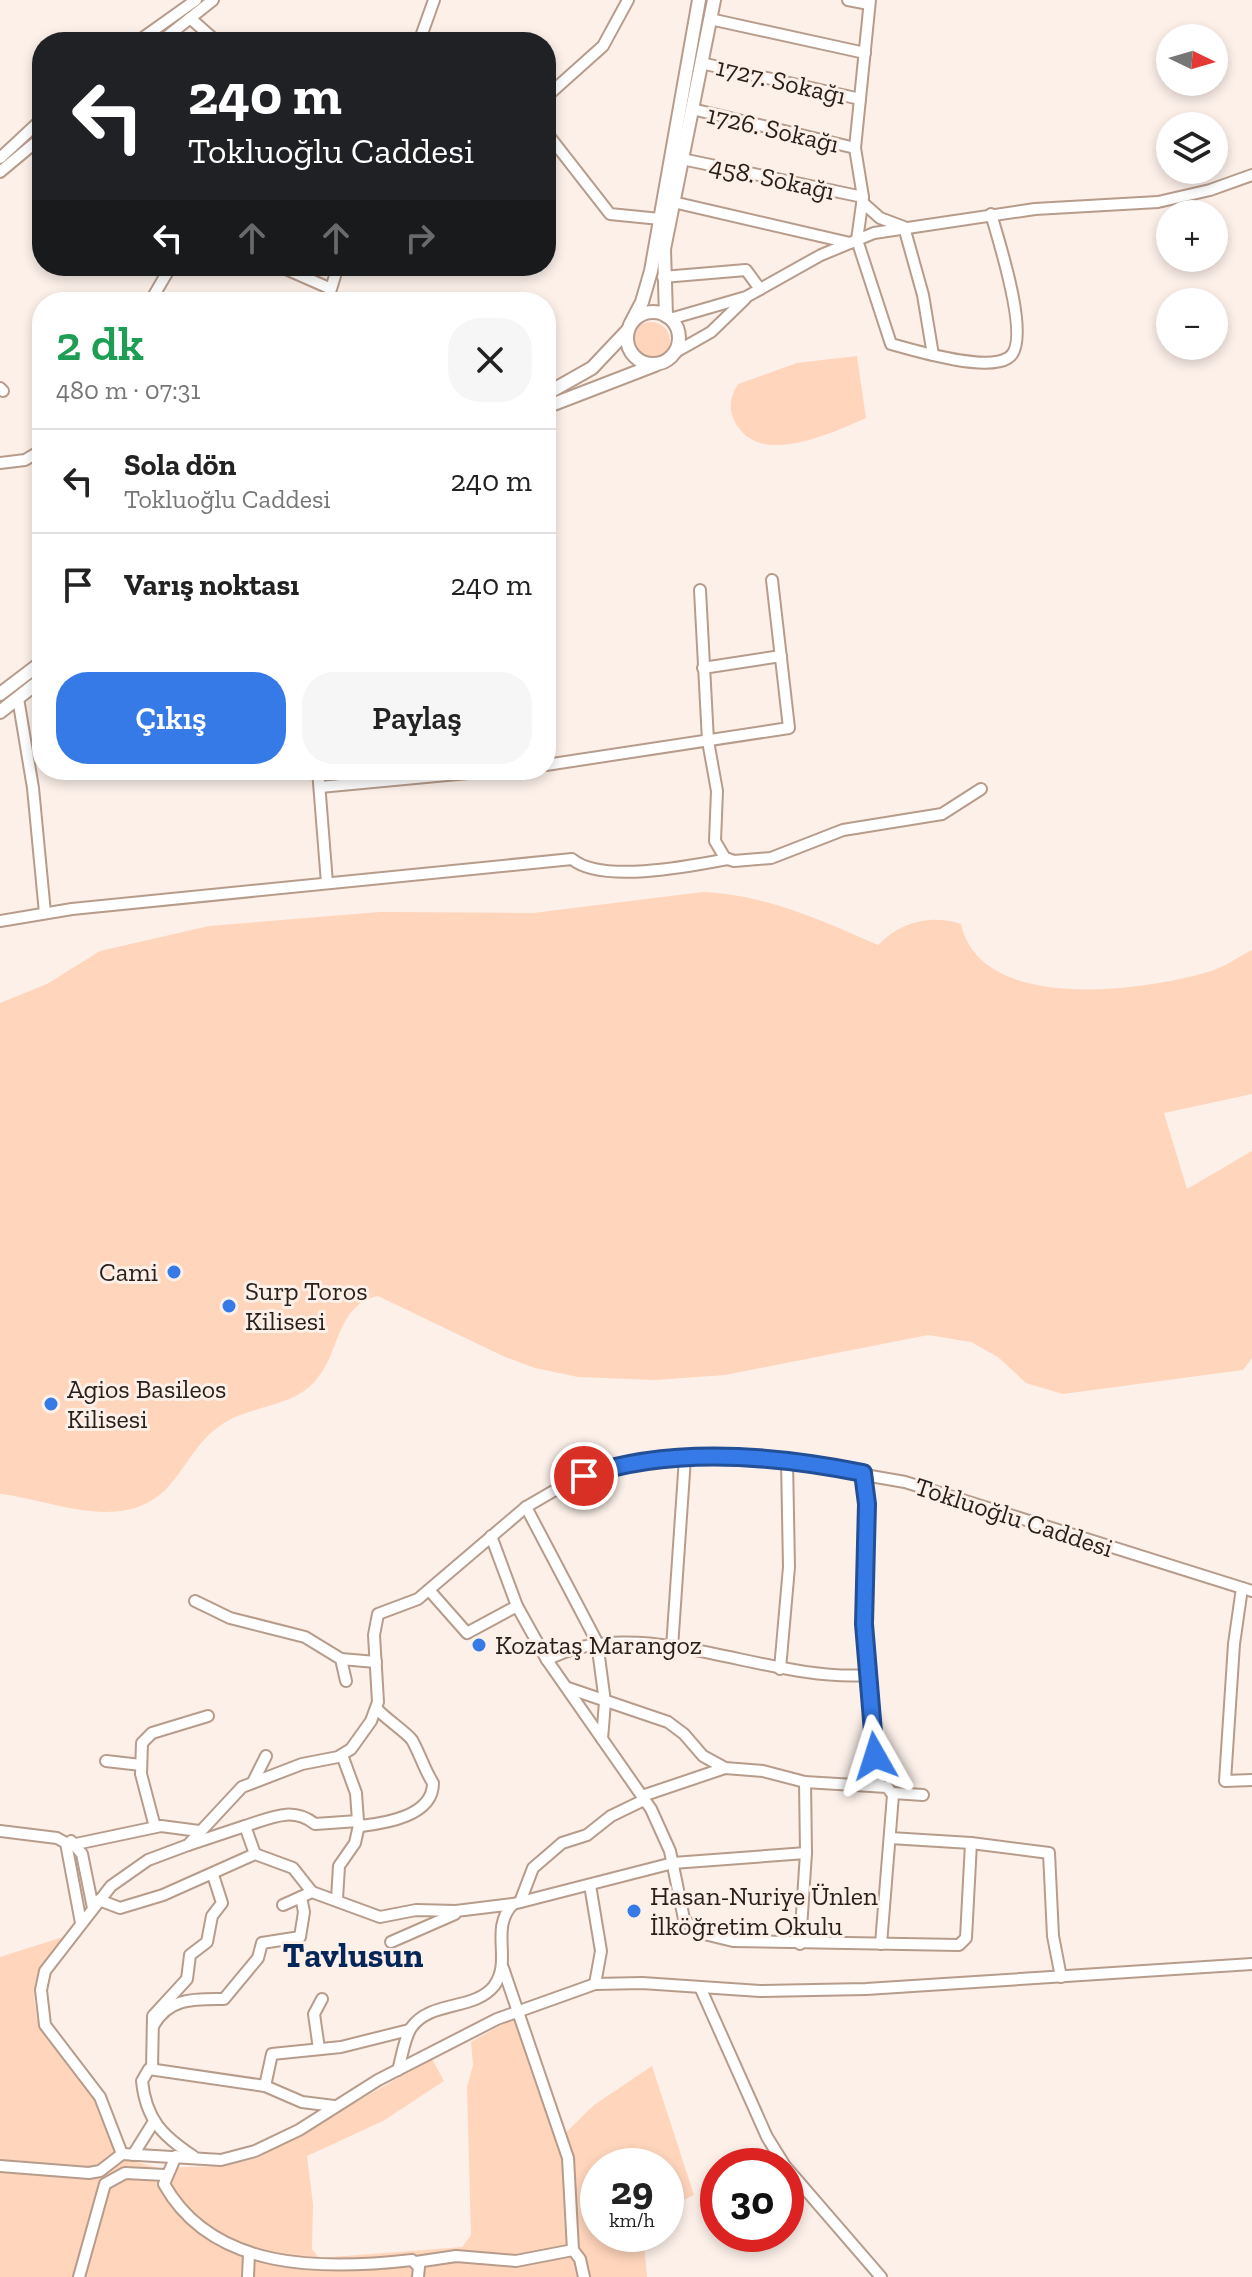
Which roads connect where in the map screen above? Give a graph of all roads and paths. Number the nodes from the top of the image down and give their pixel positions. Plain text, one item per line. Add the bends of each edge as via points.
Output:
1 (196, 0) edge
2 (213, 0) edge
3 (434, 0) edge
4 (628, 0) edge
5 (699, 0) edge
6 (714, 0) edge
7 (848, 0) edge
8 (870, 2) edge
9 (190, 18) junction
10 (710, 19) junction
11 (151, 32) edge
12 (172, 32) edge
13 (206, 32) edge
14 (423, 32) edge
15 (865, 53) junction
16 (701, 63) junction
17 (556, 88) edge
18 (860, 99) junction
19 (692, 109) junction
20 (32, 128) edge
21 (32, 145) edge
22 (556, 145) edge
23 (855, 148) junction
24 (0, 158) edge
25 (682, 159) junction
26 (0, 172) edge
27 (1252, 175) edge
28 (863, 199) junction
29 (673, 202) junction
30 (991, 214) junction
31 (660, 219) junction
32 (904, 227) junction
33 (854, 242) junction
34 (302, 276) edge
35 (334, 276) edge
36 (663, 277) junction
37 (329, 288) junction
38 (760, 289) junction
39 (328, 292) edge
40 (746, 297) junction
41 (668, 318) junction
42 (629, 328) junction
43 (674, 353) junction
44 (933, 355) junction
45 (655, 364) junction
46 (556, 388) edge
47 (556, 403) edge
48 (32, 455) edge
49 (0, 463) edge
50 (772, 580) dead end
51 (700, 590) dead end
52 (781, 656) junction
53 (703, 668) junction
54 (32, 670) edge
55 (32, 687) edge
56 (0, 694) edge
57 (18, 698) junction
58 (0, 712) edge
59 (708, 741) junction
60 (556, 764) edge
61 (319, 780) edge
62 (386, 780) edge
63 (320, 787) junction
64 (981, 789) dead end
65 (728, 859) junction
66 (327, 883) junction
67 (45, 913) junction
68 (0, 921) edge
69 (685, 1458) junction
70 (787, 1461) junction
71 (863, 1473) junction
72 (526, 1507) junction
73 (491, 1536) junction
74 (429, 1590) junction
75 (1247, 1590) edge
76 (195, 1601) dead end
77 (517, 1606) junction
78 (597, 1642) junction
79 (672, 1648) junction
80 (341, 1659) junction
81 (547, 1660) junction
82 (376, 1662) junction
83 (780, 1669) junction
84 (867, 1675) junction
85 (346, 1681) dead end
86 (566, 1687) junction
87 (605, 1702) junction
88 (377, 1709) junction
89 (208, 1716) dead end
90 (602, 1739) junction
91 (342, 1755) junction
92 (266, 1756) dead end
93 (106, 1761) dead end
94 (141, 1765) junction
95 (725, 1768) junction
96 (254, 1780) junction
97 (1252, 1780) edge
98 (805, 1782) junction
99 (879, 1784) junction
100 (893, 1793) junction
101 (923, 1795) dead end
102 (643, 1798) junction
103 (359, 1823) junction
104 (245, 1826) junction
105 (155, 1827) junction
106 (0, 1831) edge
107 (199, 1831) junction
108 (57, 1838) junction
109 (890, 1838) junction
110 (971, 1843) junction
111 (76, 1844) junction
112 (188, 1845) junction
113 (806, 1853) junction
114 (255, 1854) junction
115 (673, 1863) junction
116 (213, 1875) junction
117 (590, 1885) junction
118 (312, 1892) junction
119 (301, 1897) junction
120 (337, 1899) junction
121 (516, 1903) junction
122 (96, 1904) junction
123 (283, 1905) dead end
124 (462, 1911) junction
125 (81, 1923) junction
126 (391, 1942) dead end
127 (800, 1944) junction
128 (881, 1944) junction
129 (1252, 1964) edge
130 (503, 1968) junction
131 (1061, 1977) junction
132 (595, 1984) junction
133 (700, 1987) junction
134 (322, 1999) dead end
135 (520, 2011) junction
136 (153, 2026) junction
137 (409, 2030) junction
138 (319, 2049) junction
139 (152, 2069) junction
140 (398, 2070) junction
141 (265, 2086) junction
142 (334, 2106) junction
143 (153, 2123) junction
144 (774, 2148) edge
145 (127, 2155) junction
146 (176, 2156) junction
147 (196, 2158) junction
148 (0, 2166) edge
149 (165, 2175) junction
150 (804, 2188) edge
151 (573, 2250) junction
152 (249, 2253) junction
153 (416, 2262) junction
154 (79, 2277) edge
155 (248, 2277) edge
156 (418, 2277) edge
157 (584, 2277) edge
158 (881, 2277) edge

1 - 11 street
2 - 9 street
3 - 14 street
4 - 17 street via 603,46
5 - 31 main road
6 - 10 main road
7 - 8 street
8 - 15 street
9 - 12 street
9 - 13 street
10 - 15 street
10 - 16 main road
15 - 18 street
16 - 18 street, 1727. Sokağı
16 - 19 main road
18 - 23 street
19 - 23 street, 1726. Sokağı
19 - 25 main road
20 - 24 street
21 - 26 street
22 - 31 street via 610,214
23 - 28 street
25 - 28 street, 458. Sokağı
25 - 29 main road
27 - 30 street via 1158,202
28 - 32 street via 880,218
28 - 33 street
29 - 33 street
29 - 36 main road
30 - 32 street
30 - 44 street via 1013,303 1016,350 1005,360 984,362
31 - 42 main road via 642,302
32 - 33 street
32 - 44 street
33 - 38 street
33 - 44 street via 891,344
34 - 37 street
35 - 37 street
36 - 38 street via 746,270
36 - 41 main road
37 - 39 street
38 - 40 street
40 - 41 street
40 - 43 street via 711,332
41 - 42 main road via 646,313
41 - 43 main road via 679,337
42 - 45 main road via 631,352 641,362
42 - 46 main road via 592,368
43 - 45 main road
45 - 47 main road
48 - 49 street
50 - 52 street
51 - 53 street
52 - 53 street
52 - 59 street via 789,728
53 - 59 street
54 - 56 main road
55 - 57 main road
57 - 58 main road
57 - 67 street
59 - 60 street
59 - 65 street via 716,778 715,841
61 - 63 street
62 - 63 street
63 - 66 street
64 - 65 street via 942,814 843,830 771,858
65 - 66 street via 669,868 596,870 572,859
66 - 67 street
67 - 68 street
69 - 70 street, Tokluoğlu Caddesi
69 - 72 street, Tokluoğlu Caddesi via 598,1471
69 - 79 street
70 - 71 street, Tokluoğlu Caddesi
70 - 83 street via 789,1567
71 - 75 street, Tokluoğlu Caddesi via 961,1497
71 - 84 street
72 - 73 street, Tokluoğlu Caddesi
72 - 78 street
73 - 74 street, Tokluoğlu Caddesi
73 - 77 street
74 - 77 street via 467,1633
74 - 82 street, Tokluoğlu Caddesi via 378,1614
75 - 97 street via 1234,1644 1225,1781
76 - 80 street via 230,1618 305,1637
77 - 81 street
78 - 79 street
78 - 81 street
78 - 87 street
79 - 83 street
80 - 82 street
80 - 85 street
81 - 86 street
82 - 88 street
83 - 84 street
84 - 99 street
86 - 87 street
86 - 90 street
87 - 90 street
87 - 95 street via 668,1722 707,1760
88 - 91 street via 360,1738
88 - 103 street via 410,1738 433,1789 401,1819
89 - 94 street via 148,1735 141,1747
90 - 102 street
91 - 96 street
91 - 103 street via 356,1793
92 - 96 street
93 - 94 street
94 - 105 street
95 - 98 street
95 - 102 street
96 - 107 street via 230,1796
98 - 99 street
98 - 113 street
99 - 100 street
100 - 101 street
100 - 109 street
102 - 115 street
102 - 121 street via 587,1835 562,1843 533,1868
103 - 104 street via 315,1824 290,1812
103 - 120 street via 355,1843 339,1866
104 - 112 street
104 - 114 street
105 - 107 street
105 - 111 street
106 - 108 street
107 - 112 street
108 - 111 street
108 - 125 street via 70,1850
109 - 110 street
109 - 128 street
110 - 128 street via 965,1941
110 - 131 street via 1049,1853 1053,1936
111 - 122 street
112 - 122 street via 136,1867
113 - 115 street
113 - 127 street
114 - 116 street
114 - 118 street via 293,1868
115 - 117 street
115 - 127 street via 684,1919 695,1929 733,1941
116 - 122 street via 120,1908
116 - 136 street via 222,1903 212,1916 209,1938 190,1955 187,1979 153,2016
117 - 121 street
117 - 132 street via 601,1951
118 - 119 street
118 - 120 street
119 - 123 street
119 - 136 street via 300,1937 262,1943 258,1958 224,1999 180,2001 164,2010
120 - 124 street via 380,1917 416,1910
121 - 124 street
121 - 130 street via 505,1913 499,1931
122 - 125 street
124 - 126 street
125 - 145 street via 45,1971 41,2013 53,2038 100,2097
127 - 128 street
129 - 131 street
130 - 135 street
130 - 137 street via 487,1993 430,2013
131 - 133 street via 823,1991
132 - 133 street
132 - 135 street
133 - 144 street
134 - 138 street via 314,2014
135 - 140 street
135 - 151 street via 568,2158
136 - 139 street
137 - 138 street
137 - 140 street
138 - 141 street via 272,2054
139 - 141 street
139 - 143 street via 142,2081
140 - 142 street
141 - 142 street via 302,2102
142 - 147 street via 255,2151 221,2160
143 - 145 street
143 - 147 street
145 - 146 street
145 - 148 street via 89,2173
146 - 147 street
146 - 149 street
149 - 152 street via 165,2187 192,2221
149 - 154 street via 125,2173 105,2184
150 - 158 street
151 - 153 street via 516,2261 456,2256
151 - 157 street
152 - 153 street via 339,2267
152 - 155 street
153 - 156 street

